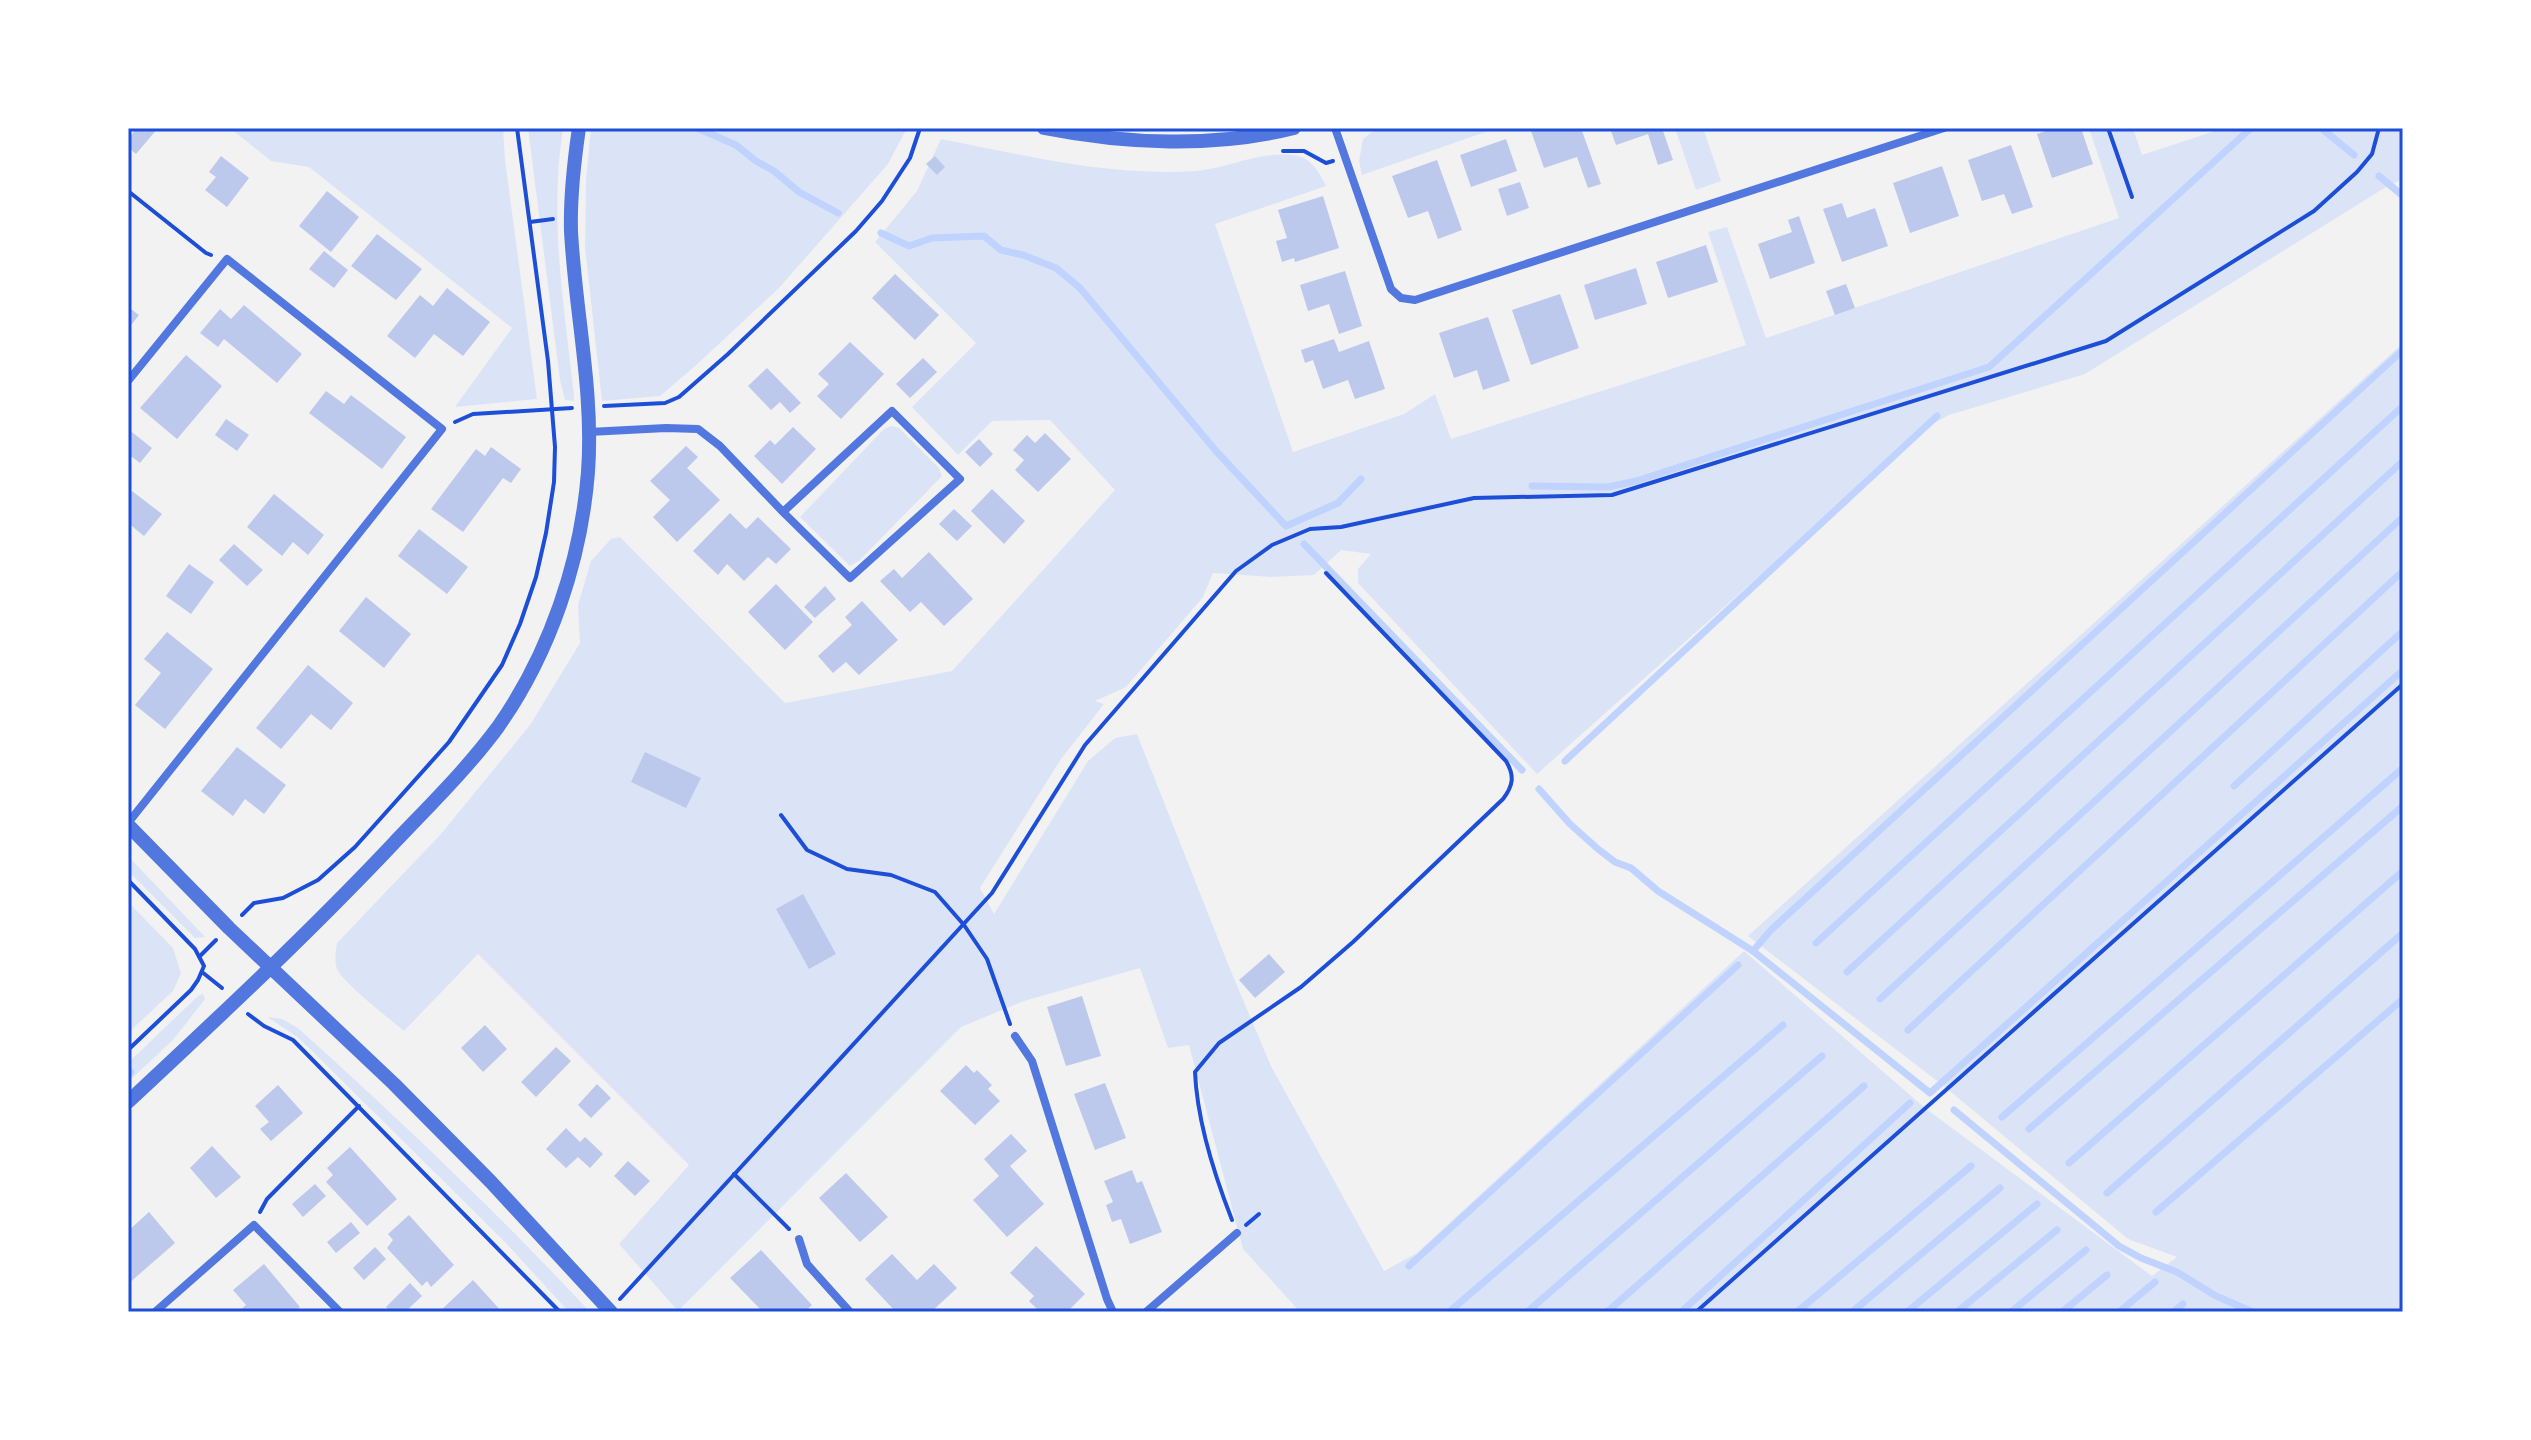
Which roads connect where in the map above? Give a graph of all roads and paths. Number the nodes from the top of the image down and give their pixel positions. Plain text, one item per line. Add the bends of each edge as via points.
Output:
1 (517, 128) edge
2 (579, 128) edge
3 (920, 128) edge
4 (1044, 128) edge
5 (1294, 128) edge
6 (1335, 128) edge
7 (1944, 128) edge
8 (2108, 128) edge
9 (2379, 128) edge
10 (1283, 151) dead end
11 (1345, 158) junction
12 (128, 191) edge
13 (2132, 197) dead end
14 (553, 219) dead end
15 (530, 222) junction
16 (227, 259) junction
17 (128, 381) edge
18 (602, 406) dead end
19 (577, 408) dead end
20 (553, 409) junction
21 (442, 429) junction
22 (589, 432) junction
23 (783, 512) junction
24 (1326, 573) dead end
25 (2403, 684) edge
26 (781, 815) dead end
27 (128, 824) edge
28 (128, 880) edge
29 (247, 909) dead end
30 (964, 925) junction
31 (210, 946) dead end
32 (200, 956) junction
33 (270, 966) junction
34 (202, 972) junction
35 (215, 982) dead end
36 (255, 1021) dead end
37 (1015, 1036) joint
38 (128, 1050) edge
39 (128, 1102) edge
40 (359, 1106) junction
41 (734, 1174) junction
42 (254, 1225) junction
43 (1237, 1233) joint
44 (799, 1239) joint
45 (631, 1286) dead end
46 (155, 1312) edge
47 (340, 1312) edge
48 (560, 1312) edge
49 (611, 1312) edge
50 (850, 1312) edge
51 (1113, 1312) edge
52 (1146, 1312) edge
53 (1696, 1312) edge

1 - 15 path
2 - 22 street via 571,230
3 - 18 path via 910,158 865,221 679,397 665,403
4 - 5 street via 1163,141 1234,138
6 - 11 street
7 - 11 street via 1415,300 1401,298 1391,289
8 - 13 path
9 - 30 path via 2372,154 2314,211 2106,341 1612,495 1474,498 1310,529 1272,545 1236,571 1085,745 992,893
10 - 11 path via 1304,151 1326,163
12 - 16 path via 206,253
14 - 15 path
15 - 20 path
16 - 17 street
16 - 21 street
19 - 20 path
20 - 21 path via 473,414
20 - 29 path via 554,482 546,533 536,577 502,665 449,742 355,847 318,880
21 - 27 street
22 - 23 street via 698,429
22 - 33 street via 573,560 553,622 519,692 465,769
23 - 23 street via 853,578 960,479 892,411
24 - 43 path via 1506,761 1513,780 1503,799 1353,942 1301,987 1219,1043 1195,1072 1196,1101
25 - 53 path
26 - 30 path via 807,850 847,869 891,875 935,892
27 - 33 street
28 - 32 path
30 - 37 path via 987,959
30 - 41 path
31 - 32 path
32 - 34 path
33 - 39 street
33 - 49 street via 491,1182
34 - 35 path
34 - 38 path via 178,1004
36 - 40 path via 293,1040
37 - 51 street via 1032,1061
40 - 42 path via 267,1199
40 - 48 path
41 - 44 path
41 - 45 path
42 - 46 street
42 - 47 street
43 - 52 street
44 - 50 street via 807,1264

